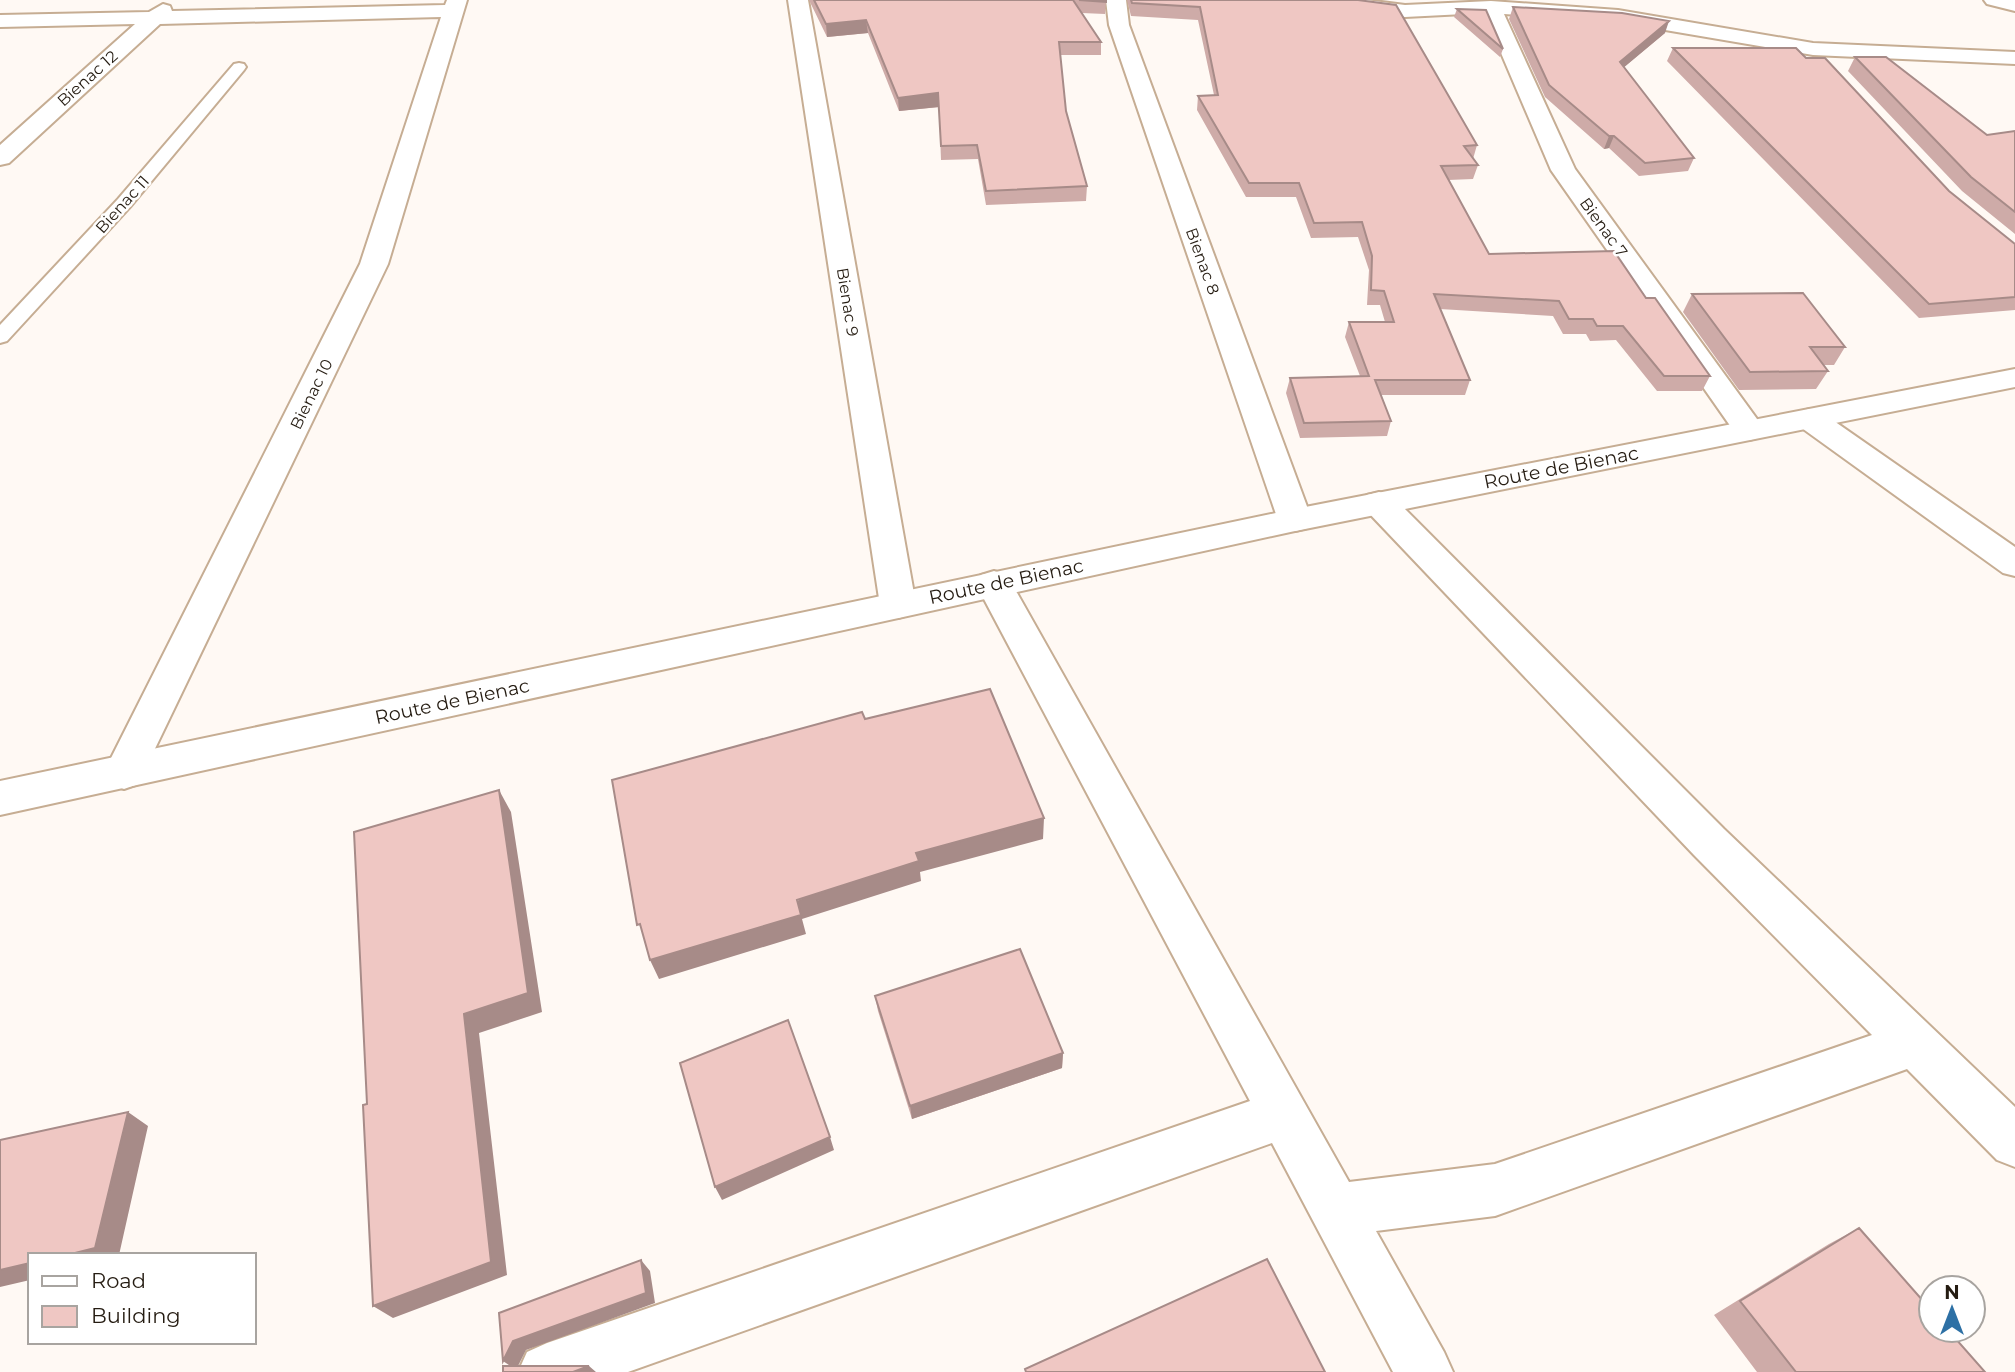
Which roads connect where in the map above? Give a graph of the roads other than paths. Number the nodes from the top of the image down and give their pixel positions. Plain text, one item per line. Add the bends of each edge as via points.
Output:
1 (175, 0) edge
2 (798, 0) edge
3 (1116, 0) edge
4 (1320, 0) edge
5 (1994, 0) edge
6 (2015, 5) edge
7 (456, 6) edge
8 (1490, 7) junction
9 (155, 17) junction
10 (0, 21) edge
11 (1813, 50) junction
12 (2015, 58) edge
13 (239, 67) dead end
14 (1832, 69) edge
15 (0, 158) edge
16 (0, 337) edge
17 (2015, 378) edge
18 (1810, 419) junction
19 (1749, 430) junction
20 (1379, 503) junction
21 (1295, 520) junction
22 (2015, 564) edge
23 (994, 584) junction
24 (898, 605) junction
25 (124, 772) junction
26 (0, 798) edge
27 (1915, 1044) junction
28 (1282, 1115) junction
29 (2015, 1142) edge
30 (1335, 1210) junction
31 (547, 1372) edge
32 (1423, 1372) edge

1 - 9 street, Bienac 12
2 - 24 street, Bienac 9
3 - 21 street, Bienac 8 via 1119,25
4 - 8 street via 1405,11
5 - 6 street
7 - 9 street
7 - 25 street, Bienac 10 via 374,264
8 - 11 street via 1618,16
8 - 19 street, Bienac 7 via 1563,170
9 - 10 street
9 - 15 street, Bienac 12
11 - 12 street
11 - 14 street
13 - 16 lane, Bienac 11 via 124,203
17 - 18 street, Route de Bienac
18 - 19 street, Route de Bienac
18 - 22 street
19 - 20 street, Route de Bienac
20 - 21 street, Route de Bienac
20 - 27 street via 1709,842
21 - 23 street, Route de Bienac
23 - 24 street, Route de Bienac
23 - 28 street
24 - 25 street, Route de Bienac
25 - 26 street, Route de Bienac
27 - 29 street
27 - 30 street via 1495,1190
28 - 30 street
28 - 31 street
30 - 32 street

